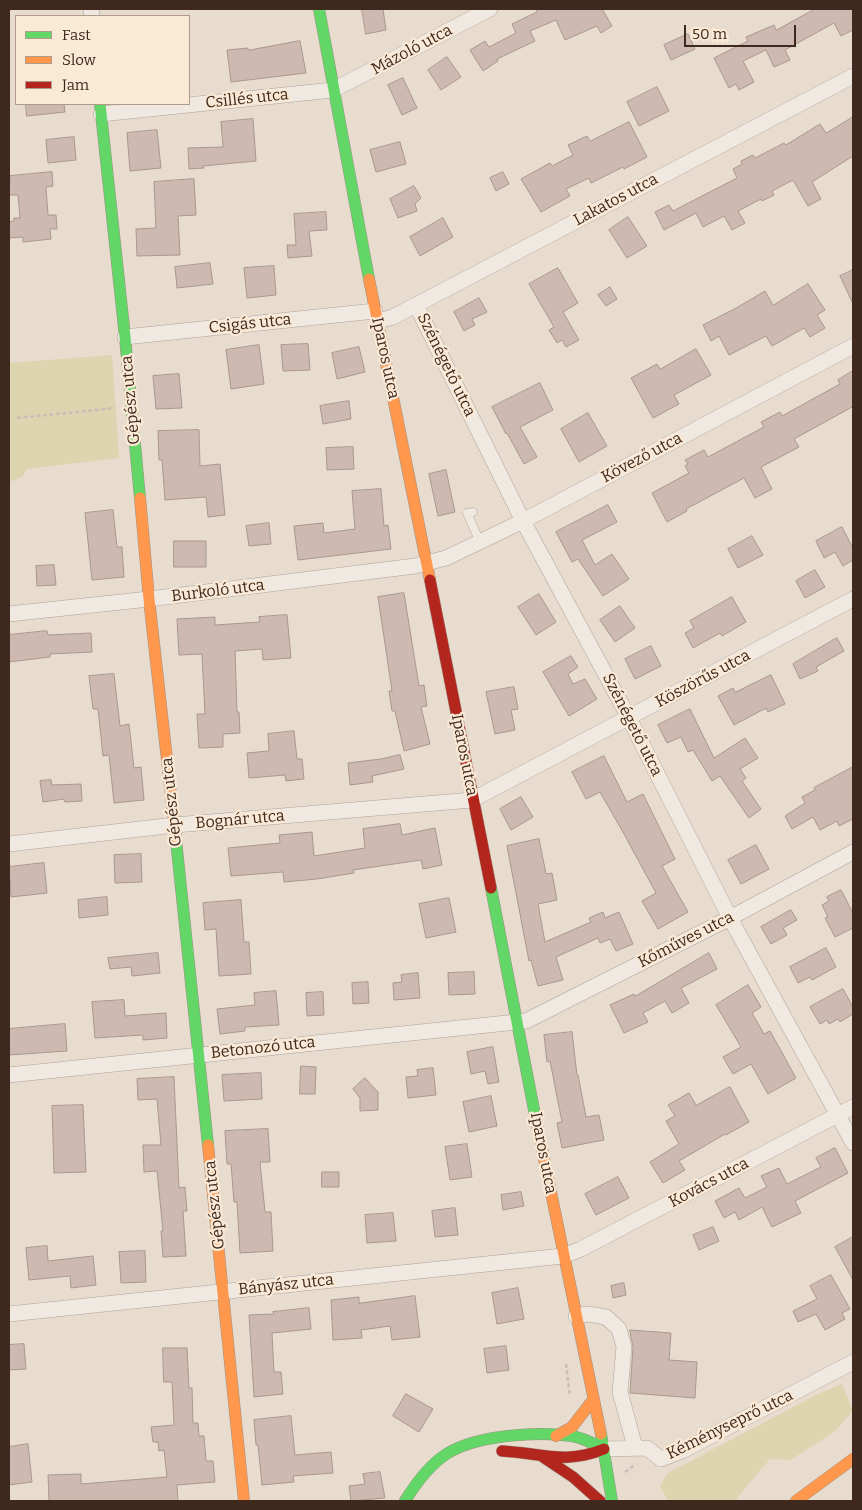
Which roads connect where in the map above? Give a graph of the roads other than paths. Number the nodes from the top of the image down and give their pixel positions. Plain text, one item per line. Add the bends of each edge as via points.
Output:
1 (319, 9) edge
2 (490, 9) edge
3 (853, 76) edge
4 (333, 90) junction
5 (190, 102) edge
6 (150, 105) edge
7 (101, 109) edge
8 (416, 305) junction
9 (377, 316) junction
10 (125, 337) junction
11 (853, 346) edge
12 (473, 512) dead end
13 (523, 521) junction
14 (480, 542) junction
15 (427, 563) junction
16 (853, 598) edge
17 (149, 599) junction
18 (9, 614) edge
19 (629, 718) junction
20 (472, 800) junction
21 (175, 825) junction
22 (9, 844) edge
23 (853, 852) edge
24 (730, 918) junction
25 (517, 1022) junction
26 (200, 1055) junction
27 (9, 1075) edge
28 (853, 1106) edge
29 (838, 1115) junction
30 (853, 1143) edge
31 (563, 1256) junction
32 (224, 1291) junction
33 (9, 1314) edge
34 (576, 1316) junction
35 (853, 1362) edge
36 (593, 1400) junction
37 (556, 1436) junction
38 (635, 1447) junction
39 (604, 1449) junction
40 (486, 1453) dead end
41 (540, 1455) junction
42 (853, 1459) edge
43 (428, 1488) dead end
44 (244, 1501) edge
45 (405, 1501) edge
46 (418, 1501) edge
47 (600, 1501) edge
48 (612, 1501) edge
49 (796, 1501) edge

1 - 4 main road, Iparos utca
2 - 4 street, Mázoló utca
3 - 8 street, Lakatos utca
4 - 5 street, Csillés utca
4 - 9 main road, Iparos utca
6 - 7 street, Csillés utca
7 - 10 main road, Gépész utca
8 - 9 street, Lakatos utca via 393,317
8 - 13 street, Szénégető utca
9 - 10 street, Csigás utca
9 - 15 main road, Iparos utca
10 - 17 main road, Gépész utca
11 - 13 street, Kövező utca
12 - 14 lane via 467,513
13 - 14 street, Kövező utca
13 - 19 street, Szénégető utca
14 - 15 street, Kövező utca
15 - 17 street, Burkoló utca
15 - 20 main road, Iparos utca
16 - 19 street, Köszörűs utca
17 - 18 street, Burkoló utca
17 - 21 main road, Gépész utca
19 - 20 street, Köszörűs utca
19 - 24 street, Szénégető utca
20 - 21 street, Bognár utca
20 - 25 main road, Iparos utca
21 - 22 street, Bognár utca
21 - 26 main road, Gépész utca
23 - 24 street, Kőműves utca
24 - 25 street, Kőműves utca via 533,1018
24 - 29 street, Szénégető utca
25 - 26 street, Betonozó utca
25 - 31 main road, Iparos utca
26 - 27 street, Betonozó utca
26 - 32 main road, Gépész utca
28 - 29 street, Kovács utca
29 - 30 street, Szénégető utca
29 - 31 street, Kovács utca
31 - 32 street, Bányász utca
31 - 34 main road, Iparos utca
32 - 33 street, Bányász utca
32 - 44 main road, Gépész utca
34 - 36 main road, Iparos utca
34 - 38 street via 606,1317 619,1329 624,1347 620,1392
35 - 38 street, Kéményseprő utca via 661,1459 647,1448
36 - 37 main road via 572,1427
36 - 39 main road, Iparos utca
37 - 39 main road via 580,1438
37 - 45 main road via 484,1440 461,1446 428,1470
38 - 39 street, Kéményseprő utca
39 - 41 main road via 572,1458
39 - 48 main road, Iparos utca
40 - 41 main road via 511,1451
41 - 47 main road via 573,1477
42 - 49 main road
43 - 46 main road

